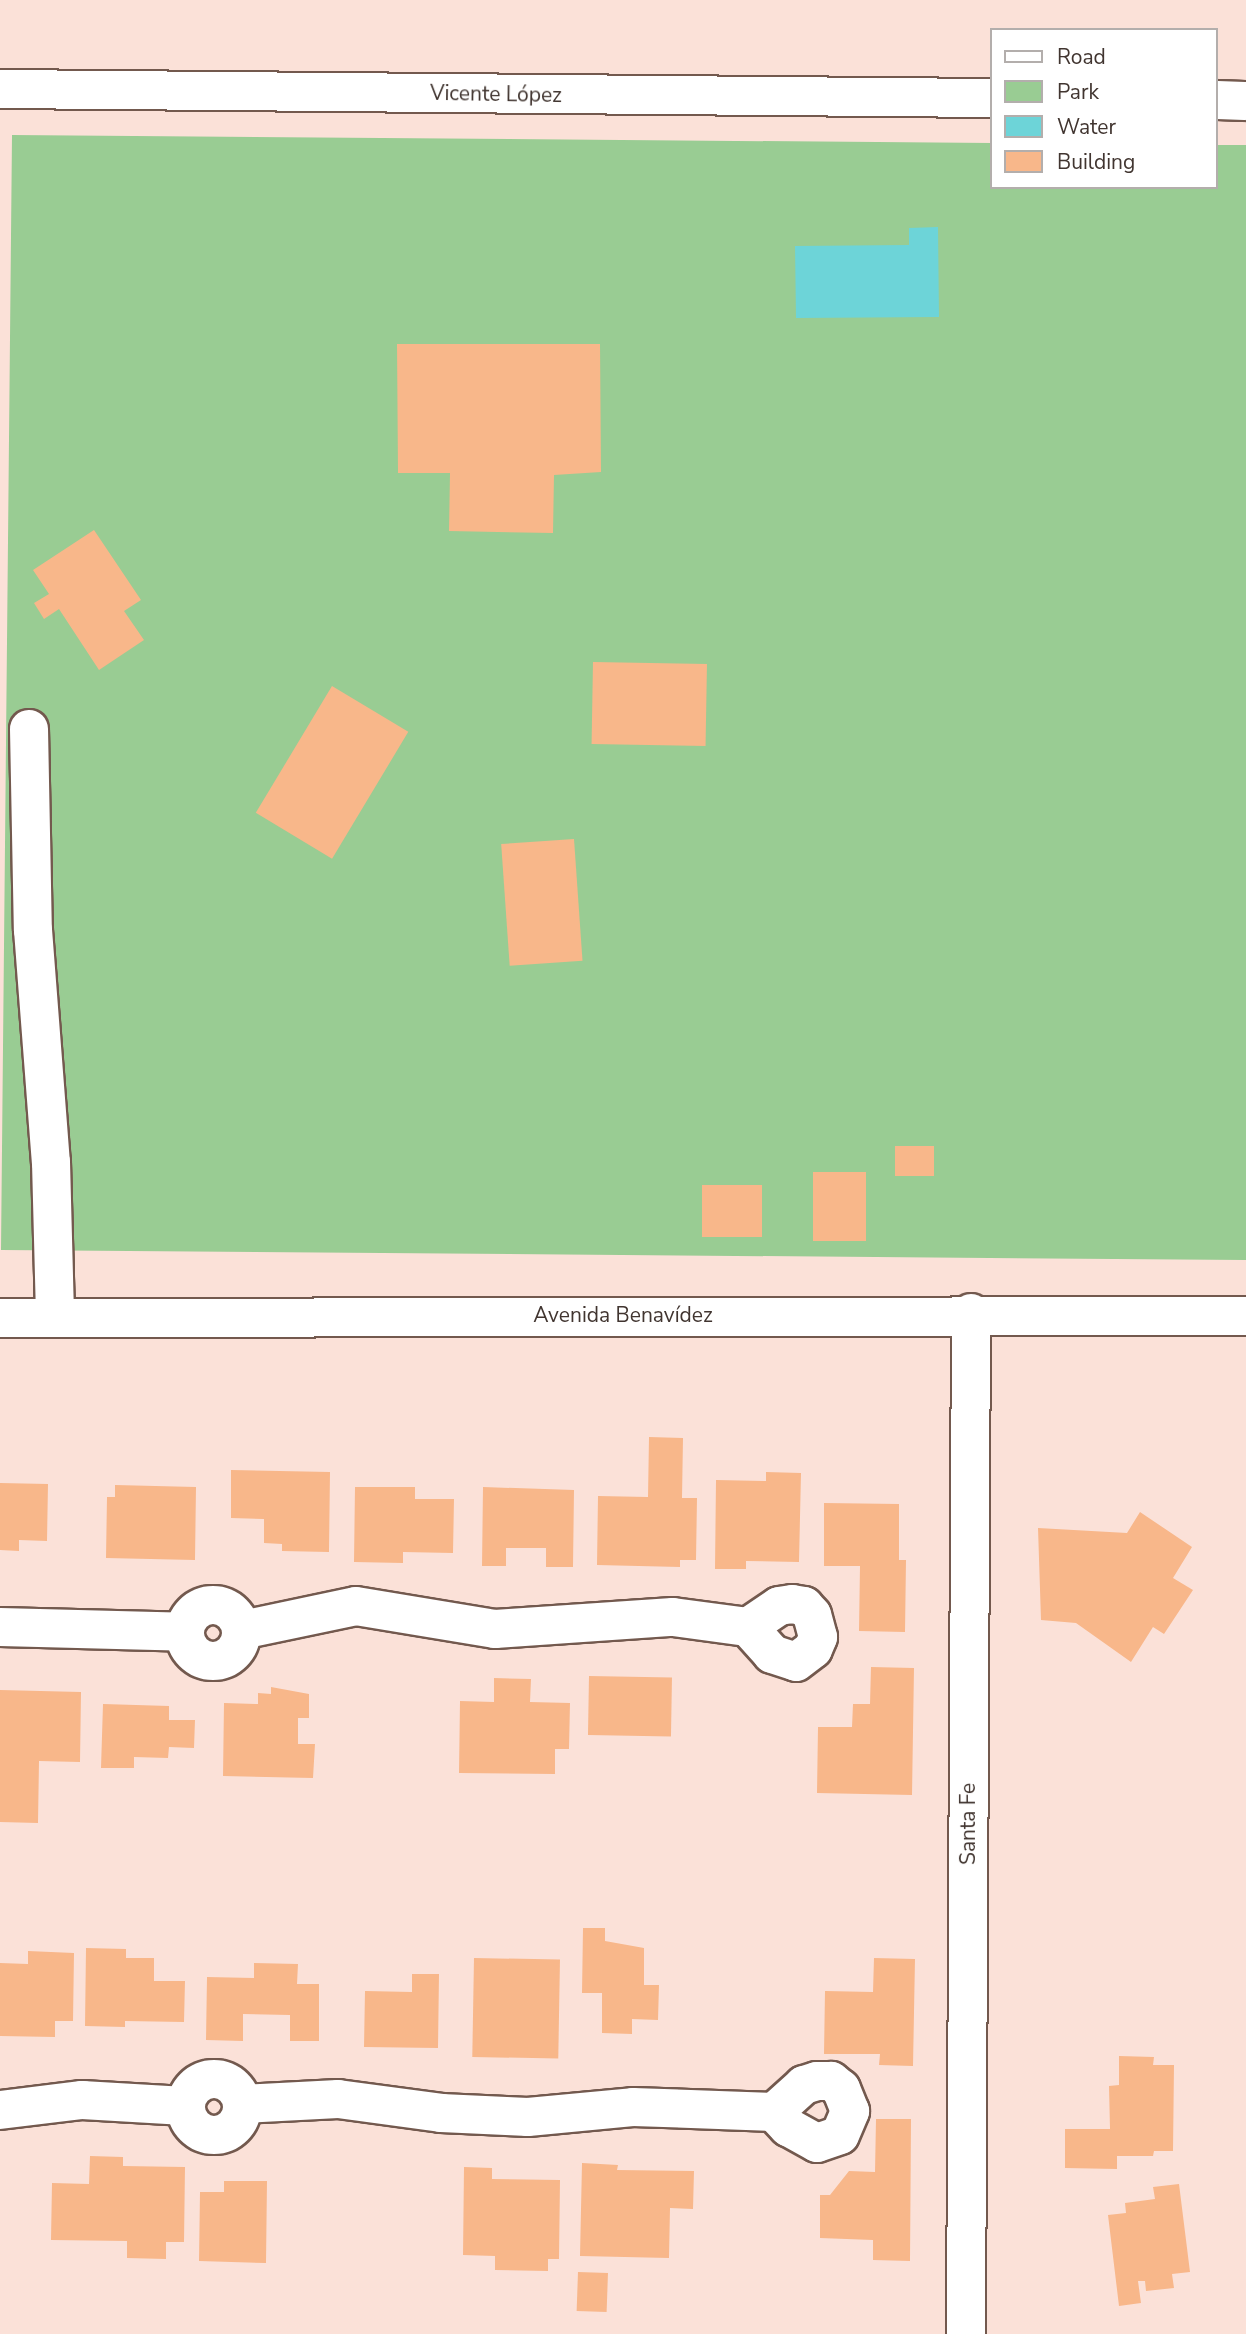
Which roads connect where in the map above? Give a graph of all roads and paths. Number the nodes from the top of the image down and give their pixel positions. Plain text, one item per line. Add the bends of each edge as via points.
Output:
1 (0, 89) edge
2 (990, 98) edge
3 (1218, 100) edge
4 (1246, 101) edge
5 (29, 729) dead end
6 (971, 1313) junction
7 (1246, 1316) edge
8 (0, 1318) edge
9 (55, 1318) junction
10 (0, 1627) edge
11 (748, 1627) dead end
12 (0, 2110) edge
13 (774, 2112) dead end
14 (966, 2334) edge

1 - 2 street, Vicente López
3 - 4 street
5 - 9 street via 33,930 51,1162
6 - 7 street, Avenida Benavídez
6 - 9 street, Avenida Benavídez
6 - 14 street, Santa Fe
8 - 9 street, Avenida Benavídez
10 - 11 street via 185,1632 191,1650 215,1661 238,1648 242,1630 356,1606 495,1629 673,1617
12 - 13 street via 82,2100 185,2106 197,2130 215,2135 232,2129 242,2104 338,2099 441,2113 528,2117 634,2107

